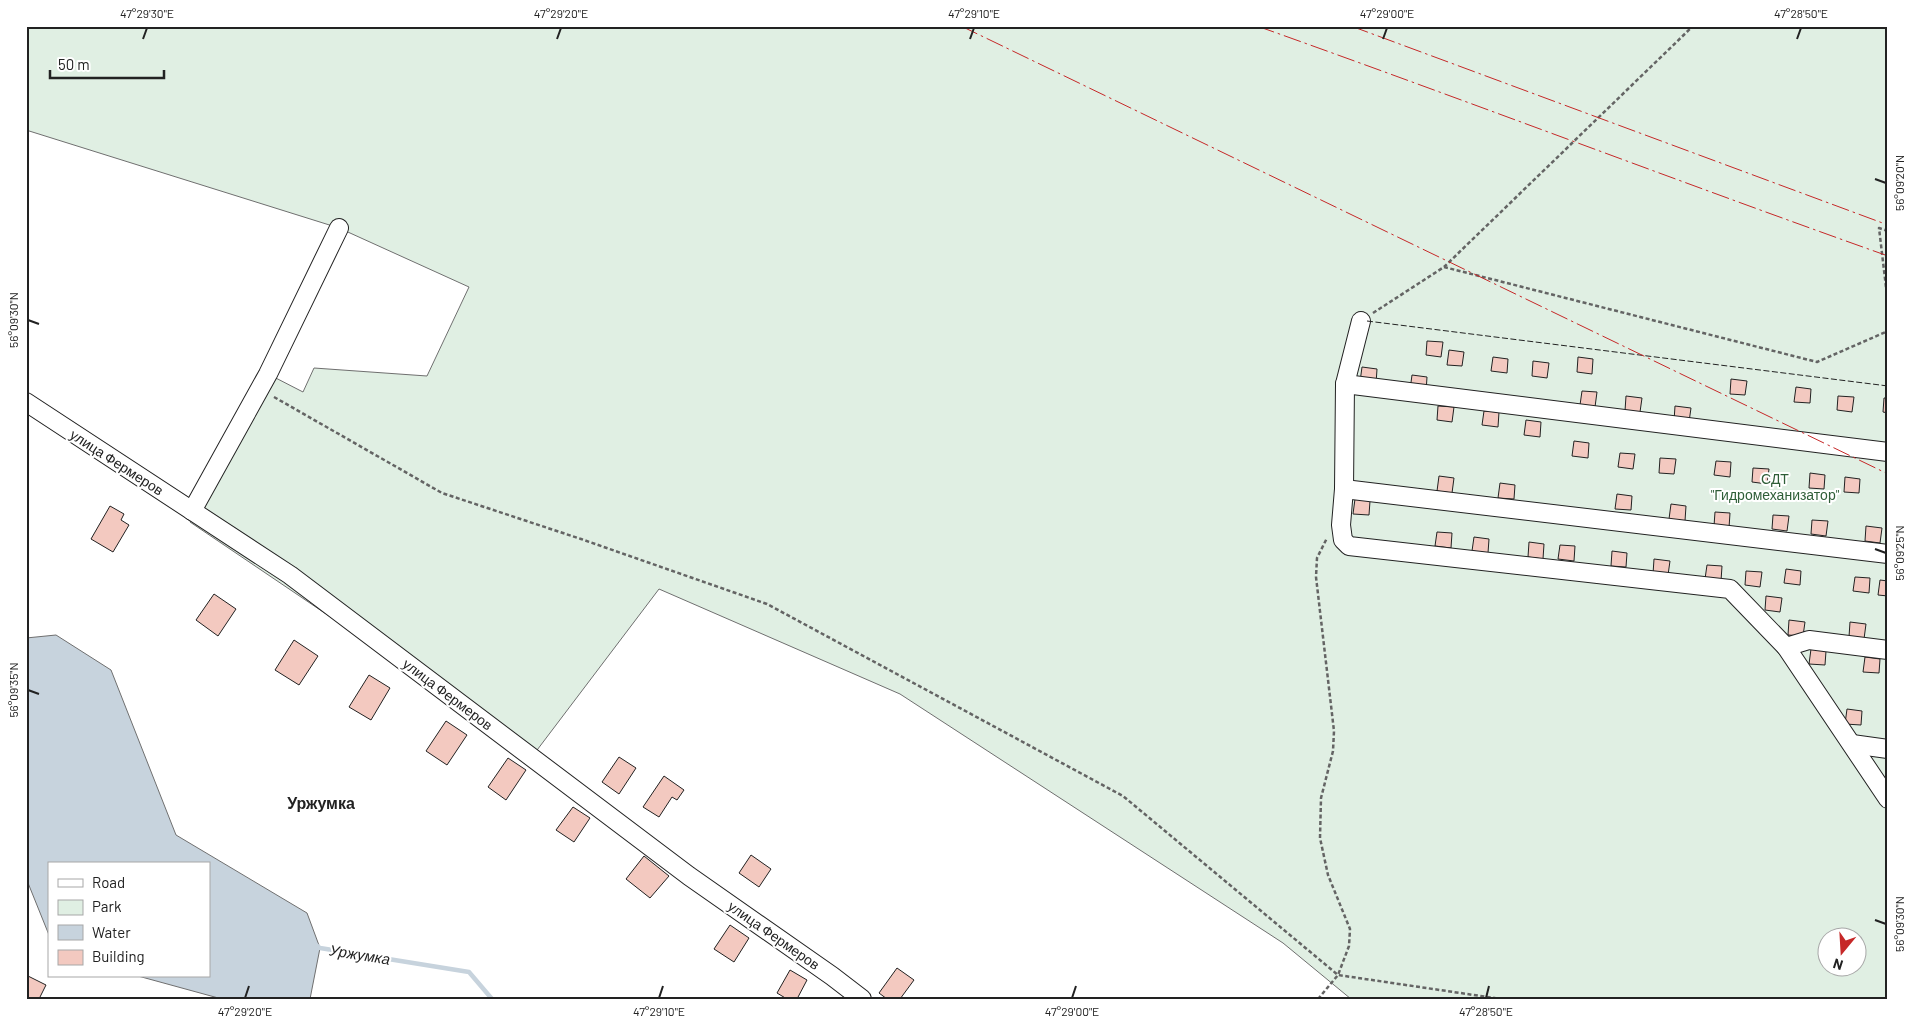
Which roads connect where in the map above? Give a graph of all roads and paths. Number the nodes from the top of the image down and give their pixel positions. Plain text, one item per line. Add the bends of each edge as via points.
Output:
1 (1693, 26) edge
2 (339, 228) dead end
3 (1888, 231) edge
4 (1444, 267) junction
5 (1888, 304) edge
6 (1361, 321) joint
7 (1888, 331) edge
8 (1345, 384) junction
9 (260, 388) junction
10 (26, 402) edge
11 (1888, 452) edge
12 (1344, 489) junction
13 (192, 511) junction
14 (1341, 525) junction
15 (1888, 554) edge
16 (1786, 647) junction
17 (1888, 650) edge
18 (1852, 744) junction
19 (1888, 748) edge
20 (1888, 799) edge
21 (1338, 975) junction
22 (862, 999) edge
23 (1318, 999) edge
24 (1501, 999) edge

1 - 4 path
2 - 9 street
3 - 5 path via 1879,228
4 - 6 path
4 - 7 path via 1817,362
6 - 8 street
8 - 11 street
8 - 12 street
9 - 13 street
9 - 21 path via 442,493 767,604 1123,796
10 - 13 street, улица Фермеров
12 - 14 street
12 - 15 street
13 - 22 street, улица Фермеров via 290,575 689,876
14 - 16 street via 1343,540 1349,546 1730,589
14 - 21 path via 1325,540 1317,558 1316,577 1334,731 1333,751 1321,798 1320,838 1328,875 1350,930 1349,946
16 - 17 street via 1809,640
16 - 18 street
18 - 19 street
18 - 20 street
21 - 23 path
21 - 24 path

